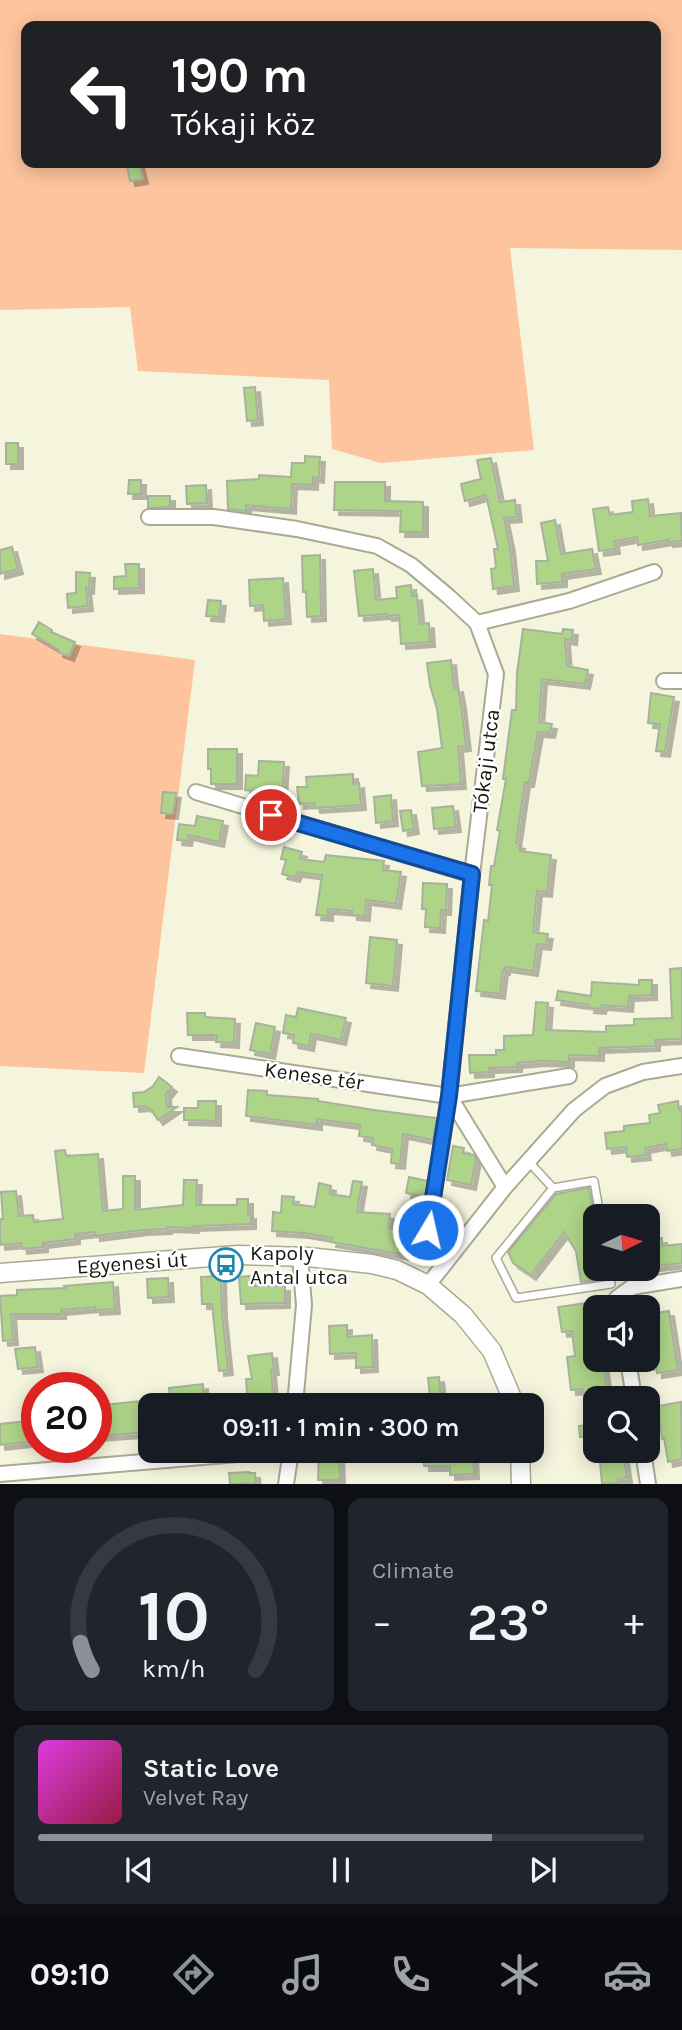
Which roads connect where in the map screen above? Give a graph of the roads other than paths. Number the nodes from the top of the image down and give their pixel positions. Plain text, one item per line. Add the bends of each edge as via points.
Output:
1 (149, 517) dead end
2 (654, 572) dead end
3 (477, 623) junction
4 (664, 681) dead end
5 (682, 681) edge
6 (196, 792) dead end
7 (472, 874) junction
8 (179, 1056) dead end
9 (682, 1066) edge
10 (569, 1076) dead end
11 (449, 1096) junction
12 (528, 1161) junction
13 (505, 1187) junction
14 (553, 1188) junction
15 (598, 1204) edge
16 (424, 1256) dead end
17 (300, 1257) junction
18 (0, 1273) edge
19 (682, 1279) edge
20 (611, 1281) edge
21 (428, 1285) junction
22 (621, 1295) edge
23 (296, 1393) edge
24 (510, 1393) edge
25 (138, 1462) edge
26 (289, 1463) edge
27 (520, 1463) edge
28 (645, 1463) edge
29 (0, 1474) edge
30 (286, 1484) edge
31 (521, 1484) edge
32 (648, 1484) edge

1 - 3 street, Tókaji utca via 214,517 297,528 377,546 411,565
2 - 3 street via 569,601
3 - 7 street, Tókaji utca via 496,674
4 - 5 street
6 - 7 street
7 - 11 street, Tókaji utca
8 - 11 street, Kenese tér
9 - 12 street via 643,1072 605,1086 574,1110
10 - 11 street, Kenese tér
11 - 13 street
11 - 16 lane, Tókaji utca
12 - 13 street
12 - 14 lane
13 - 21 street
14 - 15 lane via 594,1181
14 - 20 lane via 496,1258 516,1298
17 - 18 street, Egyenesi út via 238,1255
17 - 21 street, Egyenesi út via 372,1264
17 - 23 street via 304,1305
19 - 22 street via 632,1287
21 - 24 street, Egyenesi út via 463,1315 492,1351
25 - 29 street
26 - 30 street
27 - 31 street
28 - 32 street

